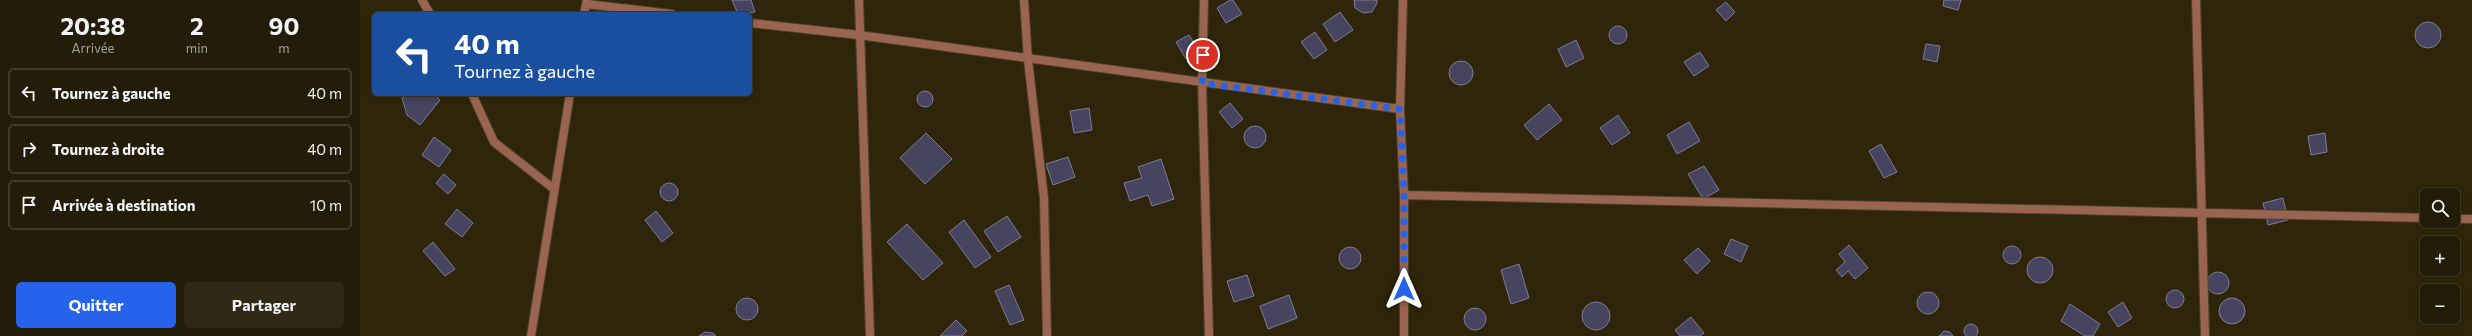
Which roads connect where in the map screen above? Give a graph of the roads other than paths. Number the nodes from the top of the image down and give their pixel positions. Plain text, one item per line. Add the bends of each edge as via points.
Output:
1 (422, 0) edge
2 (859, 0) edge
3 (1024, 0) edge
4 (1204, 0) edge
5 (1403, 0) edge
6 (2196, 0) edge
7 (586, 2) edge
8 (429, 12) edge
9 (584, 12) edge
10 (658, 12) edge
11 (752, 23) edge
12 (859, 35) junction
13 (1028, 60) junction
14 (1202, 83) junction
15 (473, 96) edge
16 (570, 96) edge
17 (1400, 109) junction
18 (554, 189) junction
19 (1404, 195) junction
20 (2203, 211) junction
21 (2420, 218) edge
22 (2460, 219) edge
23 (2472, 219) edge
24 (531, 336) edge
25 (870, 336) edge
26 (1046, 336) edge
27 (1209, 336) edge
28 (1404, 336) edge
29 (2205, 336) edge

1 - 8 street
2 - 12 street
3 - 13 street
4 - 14 street
5 - 17 street
6 - 20 street
7 - 9 street
7 - 10 street
11 - 12 street
12 - 13 street
12 - 25 street
13 - 14 street
13 - 26 street via 1044,198
14 - 17 street
14 - 27 street
15 - 18 street via 494,142
16 - 18 street
17 - 19 street
18 - 24 street
19 - 20 street
19 - 28 street
20 - 21 street
20 - 29 street
22 - 23 street

